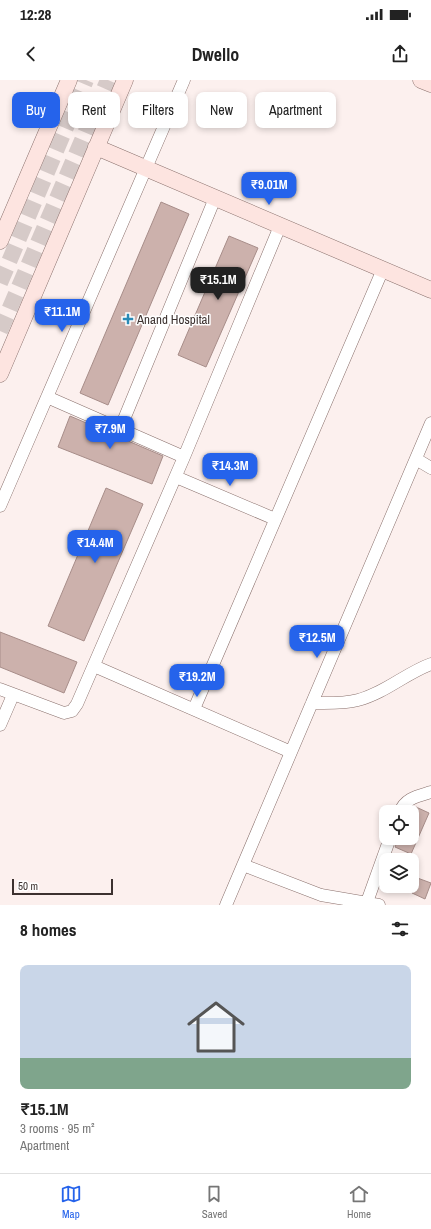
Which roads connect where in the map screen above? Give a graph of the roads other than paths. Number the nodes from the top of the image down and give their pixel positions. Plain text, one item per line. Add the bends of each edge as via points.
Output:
1 (69, 80) edge
2 (125, 80) edge
3 (184, 80) edge
4 (421, 80) edge
5 (431, 84) edge
6 (96, 147) junction
7 (145, 168) junction
8 (215, 198) junction
9 (280, 226) junction
10 (0, 241) edge
11 (383, 269) junction
12 (431, 290) edge
13 (0, 374) edge
14 (47, 398) junction
15 (431, 423) edge
16 (120, 429) junction
17 (184, 457) junction
18 (416, 459) junction
19 (431, 468) edge
20 (176, 477) junction
21 (0, 506) edge
22 (275, 519) junction
23 (431, 664) edge
24 (94, 666) junction
25 (0, 689) edge
26 (13, 694) junction
27 (312, 703) junction
28 (194, 709) junction
29 (0, 725) edge
30 (291, 752) junction
31 (431, 792) edge
32 (403, 805) edge
33 (388, 845) edge
34 (243, 865) junction
35 (373, 903) edge
36 (226, 905) edge

1 - 10 street
2 - 6 street
3 - 7 street
4 - 5 street
6 - 7 street
6 - 13 street
7 - 8 street
7 - 14 street
8 - 9 street
8 - 16 street
9 - 11 street
9 - 17 street
11 - 12 street
11 - 22 street
14 - 16 street
14 - 21 street
15 - 18 street
16 - 17 street
17 - 20 street
18 - 19 street
18 - 27 street
20 - 22 street
20 - 24 street
22 - 28 street
23 - 27 street via 360,700 346,703
24 - 26 street via 78,704 72,711 55,711
24 - 28 street
25 - 26 street
26 - 29 street
27 - 30 street
28 - 30 street
30 - 34 street
31 - 32 street
33 - 35 street
34 - 35 street via 320,895
34 - 36 street

